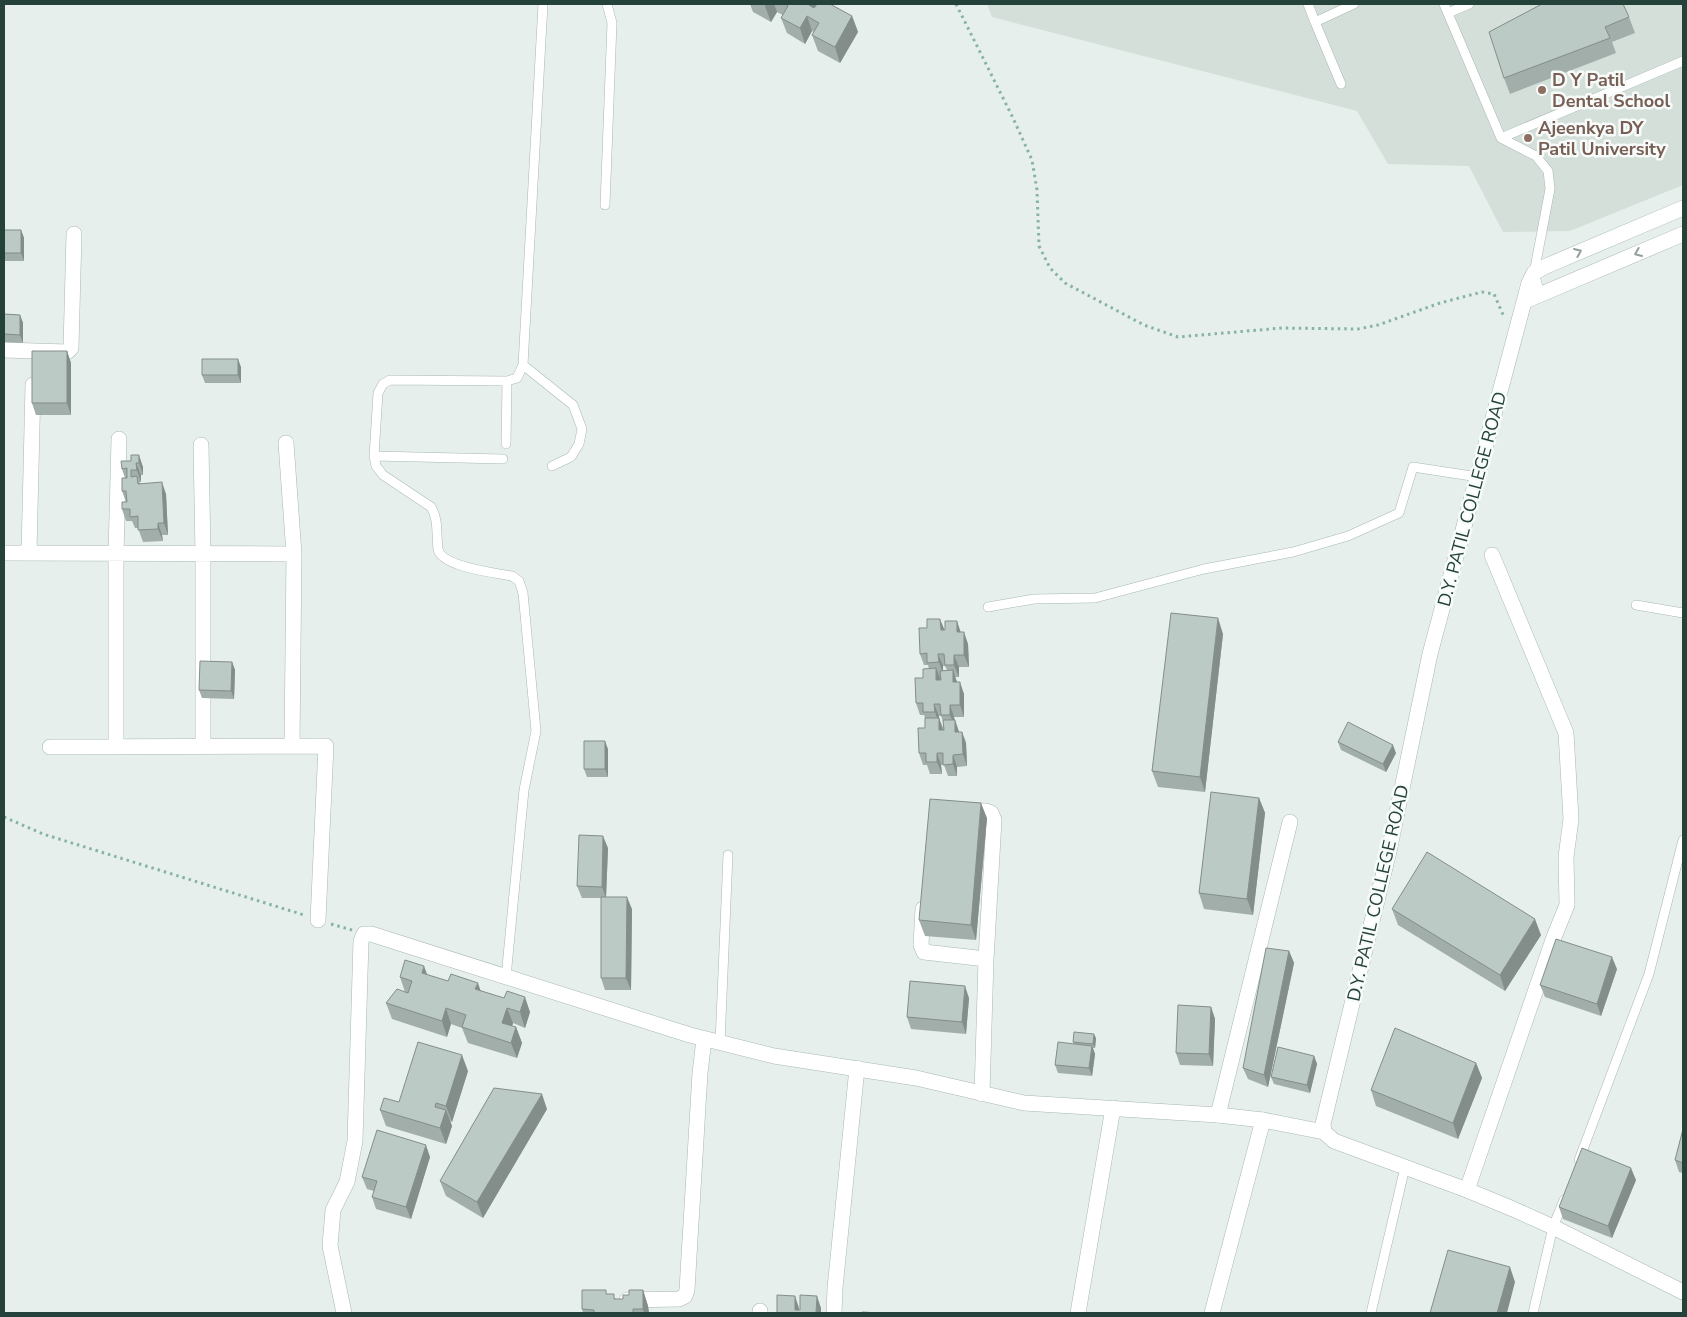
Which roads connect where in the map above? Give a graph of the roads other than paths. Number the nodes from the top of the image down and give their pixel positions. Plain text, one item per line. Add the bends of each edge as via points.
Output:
1 (543, 4) edge
2 (608, 4) edge
3 (1308, 4) edge
4 (1354, 4) edge
5 (1444, 4) edge
6 (1468, 4) edge
7 (1448, 13) junction
8 (1315, 22) junction
9 (1683, 60) edge
10 (1341, 84) dead end
11 (1501, 138) junction
12 (605, 205) dead end
13 (1683, 208) edge
14 (74, 234) dead end
15 (1683, 234) edge
16 (1534, 273) junction
17 (1540, 294) junction
18 (1525, 301) junction
19 (4, 350) edge
20 (33, 361) junction
21 (523, 365) junction
22 (507, 381) junction
23 (119, 439) dead end
24 (286, 443) dead end
25 (506, 444) dead end
26 (201, 445) dead end
27 (374, 456) junction
28 (503, 459) dead end
29 (552, 466) dead end
30 (1478, 477) junction
31 (4, 553) edge
32 (29, 553) junction
33 (116, 554) junction
34 (203, 554) junction
35 (294, 554) junction
36 (1492, 555) dead end
37 (1636, 605) dead end
38 (988, 607) dead end
39 (1683, 612) edge
40 (292, 746) junction
41 (50, 747) dead end
42 (116, 747) junction
43 (203, 747) junction
44 (947, 809) edge
45 (1290, 822) dead end
46 (1683, 840) edge
47 (728, 855) dead end
48 (924, 897) edge
49 (318, 920) road end
50 (986, 960) junction
51 (506, 976) junction
52 (704, 1039) junction
53 (720, 1043) junction
54 (857, 1068) junction
55 (982, 1094) junction
56 (1113, 1108) junction
57 (1218, 1115) junction
58 (1263, 1120) junction
59 (1324, 1132) junction
60 (1405, 1167) junction
61 (1574, 1173) edge
62 (1467, 1190) junction
63 (1567, 1191) edge
64 (1553, 1227) junction
65 (1683, 1292) edge
66 (614, 1299) edge
67 (659, 1307) edge
68 (344, 1313) edge
69 (834, 1313) edge
70 (1078, 1313) edge
71 (1212, 1313) edge
72 (1371, 1313) edge
73 (1533, 1313) edge

1 - 21 lane
2 - 12 lane via 612,23
3 - 8 lane
4 - 8 lane
5 - 7 lane
6 - 7 lane
7 - 11 lane
8 - 10 lane
9 - 11 lane
11 - 16 lane, D.Y. PATIL COLLEGE ROAD via 1536,156 1548,171 1550,189
16 -> 13 street
14 - 20 street via 71,348
15 -> 17 street
16 - 17 lane, D.Y. PATIL COLLEGE ROAD
16 - 18 street, D.Y. PATIL COLLEGE ROAD
17 - 18 street
18 - 30 street, D.Y. PATIL COLLEGE ROAD
19 - 20 street
20 - 32 street
21 - 22 lane via 517,378
21 - 29 lane via 573,405 582,429 579,444 571,457
22 - 25 lane
22 - 27 lane via 390,380 378,393
23 - 33 street
24 - 35 street
26 - 34 street
27 - 28 lane
27 - 51 lane via 383,475 431,507 436,515 439,552 443,558 454,564 512,576 519,581 523,593 536,731 524,790
30 - 38 lane via 1413,467 1399,514 1348,536 1095,598 1034,599
30 - 59 street, D.Y. PATIL COLLEGE ROAD via 1430,654 1389,851 1323,1124
31 - 32 street
32 - 33 street
33 - 34 street
33 - 42 street
34 - 35 street
34 - 43 street
35 - 40 street
36 - 62 street via 1566,733 1571,819 1566,858 1567,905
37 - 39 lane
40 - 43 street
40 - 49 street via 326,746
41 - 42 street
42 - 43 street
44 - 50 street via 986,811 994,820
45 - 57 street
46 - 61 lane via 1649,974
47 - 53 lane
48 - 50 street via 921,945 924,952
50 - 55 street
51 - 52 street
51 - 68 street via 364,934 361,941 354,1141 347,1182 333,1210 330,1246
52 - 53 street
52 - 67 street via 687,1290 685,1296
53 - 54 street via 774,1056
54 - 55 street
54 - 69 street
55 - 56 street via 1024,1103
56 - 57 street
56 - 70 street
57 - 58 street
58 - 59 street
58 - 71 street
59 - 60 street via 1341,1145
60 - 62 street
60 - 72 lane
62 - 64 street
63 - 64 lane
64 - 65 street
64 - 73 lane
66 - 67 street

